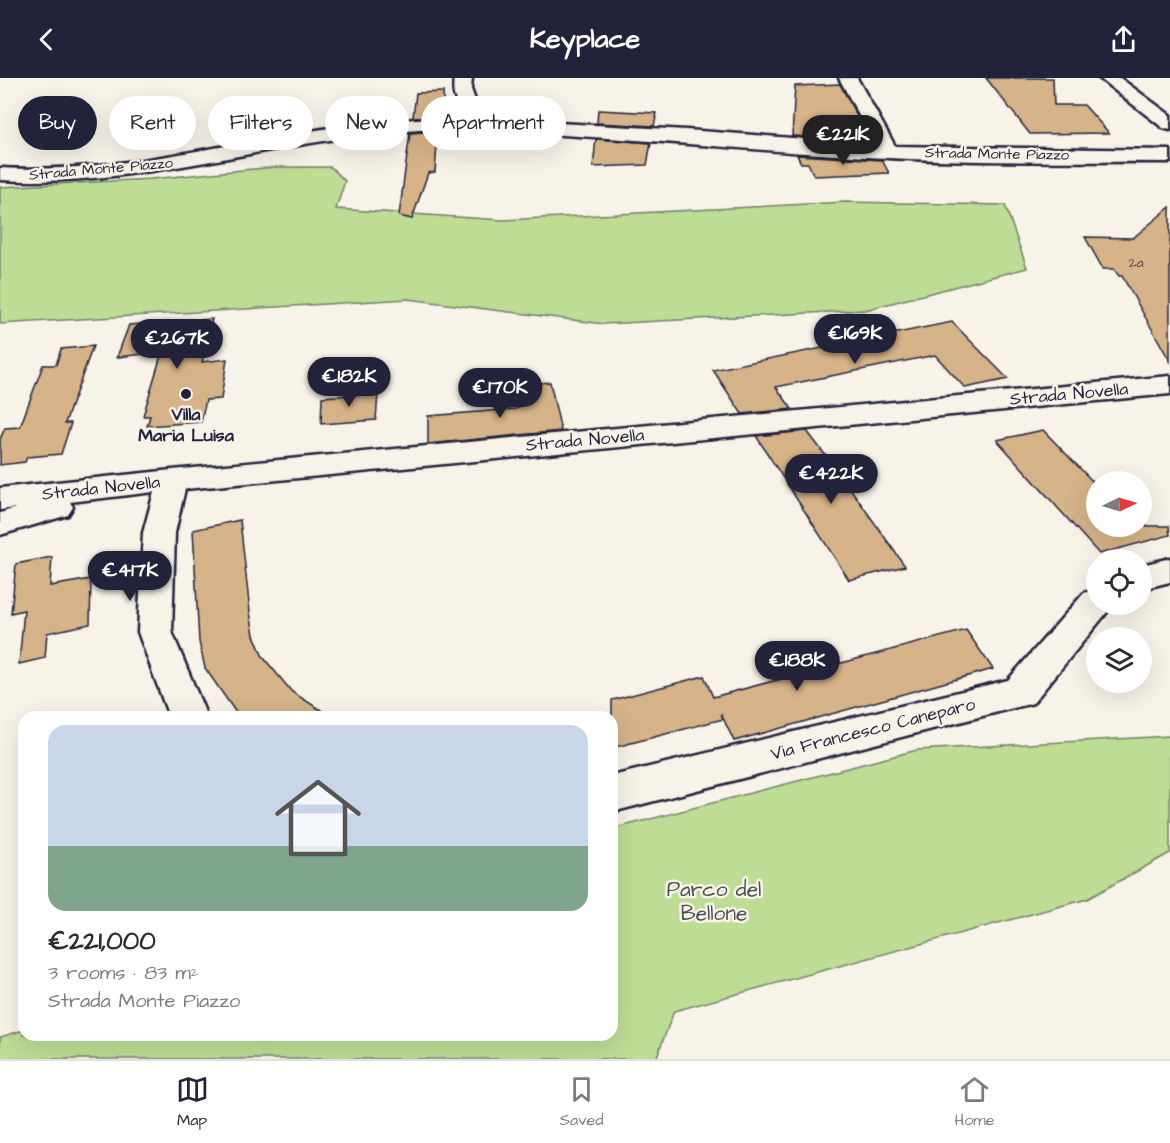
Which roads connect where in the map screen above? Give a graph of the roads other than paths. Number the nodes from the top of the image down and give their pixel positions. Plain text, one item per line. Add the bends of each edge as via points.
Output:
1 (463, 78) edge
2 (848, 78) edge
3 (1108, 78) edge
4 (464, 96) edge
5 (421, 124) edge
6 (1170, 124) edge
7 (566, 129) edge
8 (887, 150) junction
9 (1170, 156) edge
10 (0, 174) edge
11 (1170, 385) edge
12 (172, 480) junction
13 (134, 484) junction
14 (0, 498) edge
15 (0, 524) edge
16 (1170, 570) edge
17 (1152, 574) edge
18 (1086, 614) edge
19 (186, 711) edge
20 (618, 792) edge

1 - 4 street
2 - 8 street
3 - 6 street
5 - 10 street, Strada Monte Piazzo via 279,143 167,164 34,176
7 - 8 street, Strada Monte Piazzo
8 - 9 street, Strada Monte Piazzo
11 - 12 street, Strada Novella
12 - 13 street, Strada Novella
12 - 19 street via 159,533 155,632
13 - 14 street, Strada Novella
13 - 15 street
16 - 17 street
18 - 20 street, Via Francesco Caneparo via 1020,692

